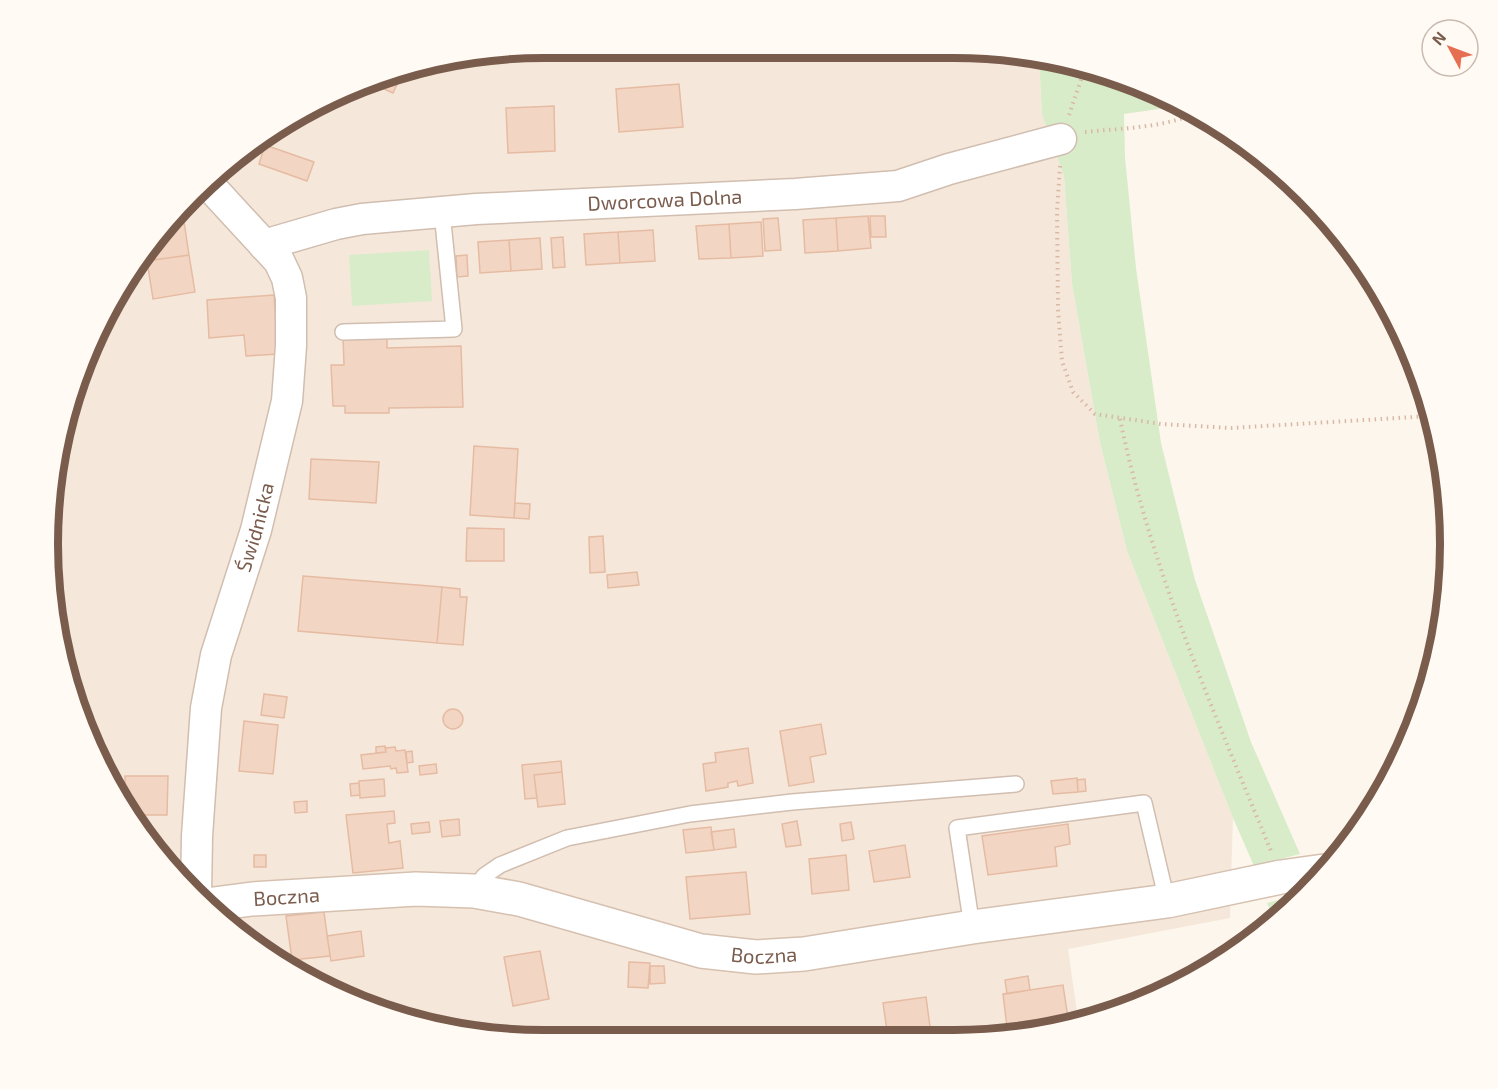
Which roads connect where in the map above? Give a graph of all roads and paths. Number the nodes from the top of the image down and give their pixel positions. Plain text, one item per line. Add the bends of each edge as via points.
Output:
1 (1081, 76) edge
2 (1185, 118) edge
3 (1062, 139) junction
4 (213, 189) edge
5 (442, 213) junction
6 (264, 245) junction
7 (343, 332) dead end
8 (1422, 417) edge
9 (1120, 419) junction
10 (1016, 783) dead end
11 (1311, 874) edge
12 (1281, 877) junction
13 (196, 883) edge
14 (474, 891) junction
15 (1167, 901) junction
16 (217, 904) edge
17 (972, 927) junction

1 - 3 path
2 - 3 path
3 - 5 street, Dworcowa Dolna via 898,186
3 - 9 path via 1058,310 1062,361 1072,392 1095,414
4 - 6 street, Świdnicka
5 - 6 street, Dworcowa Dolna via 362,219
5 - 7 lane via 454,328
6 - 13 street, Świdnicka via 279,261 291,298 287,401 256,530 216,655 205,719
8 - 9 path via 1231,428
9 - 12 path via 1145,518 1186,642
10 - 14 lane via 690,814 567,838 500,865 484,876
11 - 12 street, Boczna
12 - 15 street, Boczna
14 - 16 street, Boczna via 416,889
14 - 17 street, Boczna via 519,899 701,951 756,957 804,954
15 - 17 street, Boczna
15 - 17 lane via 1144,803 957,828

